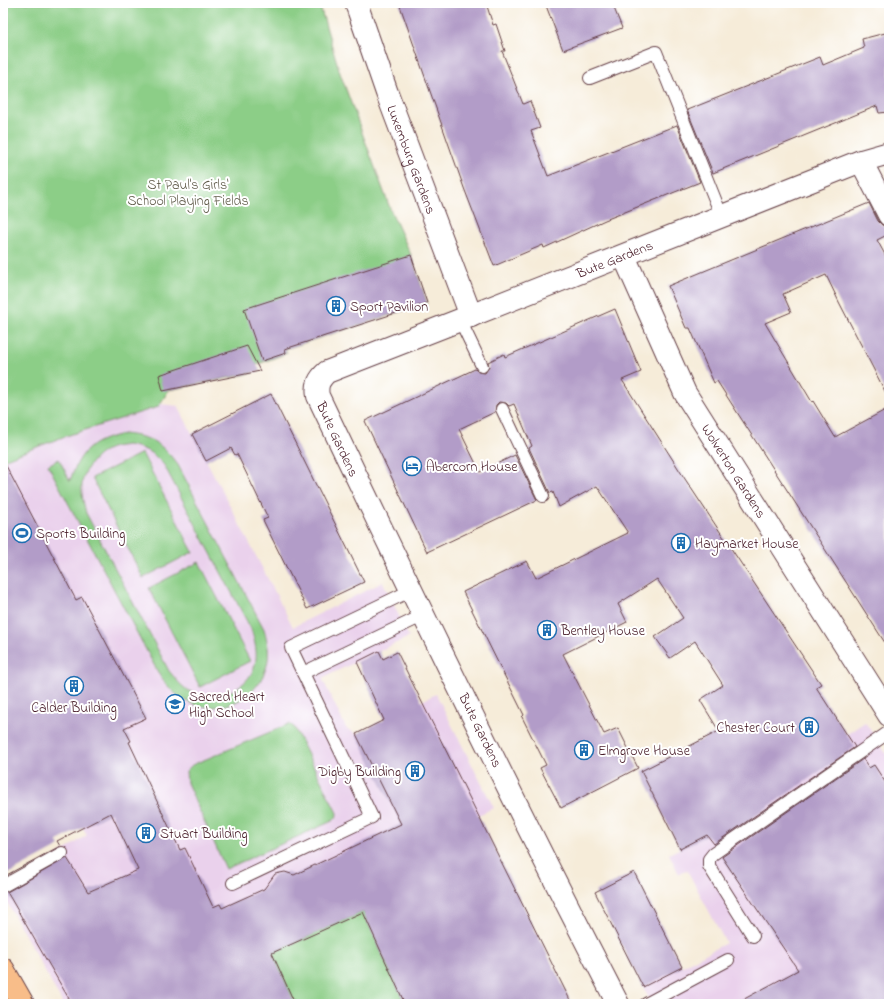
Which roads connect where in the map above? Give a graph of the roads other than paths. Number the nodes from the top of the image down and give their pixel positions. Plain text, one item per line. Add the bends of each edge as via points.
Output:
1 (356, 3) edge
2 (590, 78) dead end
3 (889, 153) edge
4 (861, 161) junction
5 (889, 215) edge
6 (722, 217) junction
7 (624, 256) junction
8 (466, 318) junction
9 (482, 366) dead end
10 (502, 409) dead end
11 (543, 496) dead end
12 (412, 590) junction
13 (424, 615) junction
14 (303, 673) junction
15 (889, 715) edge
16 (889, 732) edge
17 (62, 853) dead end
18 (233, 883) dead end
19 (3, 886) edge
20 (753, 936) dead end
21 (728, 960) dead end
22 (3, 969) edge
23 (23, 1004) edge
24 (618, 1004) edge
25 (646, 1004) edge

1 - 8 street, Luxemburg Gardens
2 - 6 lane via 656,52
3 - 4 street, Bute Gardens
4 - 5 street
4 - 6 street, Bute Gardens
6 - 7 street, Bute Gardens
7 - 8 street, Bute Gardens
7 - 15 street, Wolverton Gardens via 685,393
8 - 9 lane
8 - 12 street, Bute Gardens via 327,372 320,379 317,389 318,396
10 - 11 lane
12 - 13 street, Bute Gardens
12 - 14 lane via 291,648
13 - 14 lane
13 - 24 street, Bute Gardens
14 - 18 lane via 372,817
16 - 20 lane via 709,859 708,866
17 - 19 lane
21 - 25 lane
22 - 23 main road

